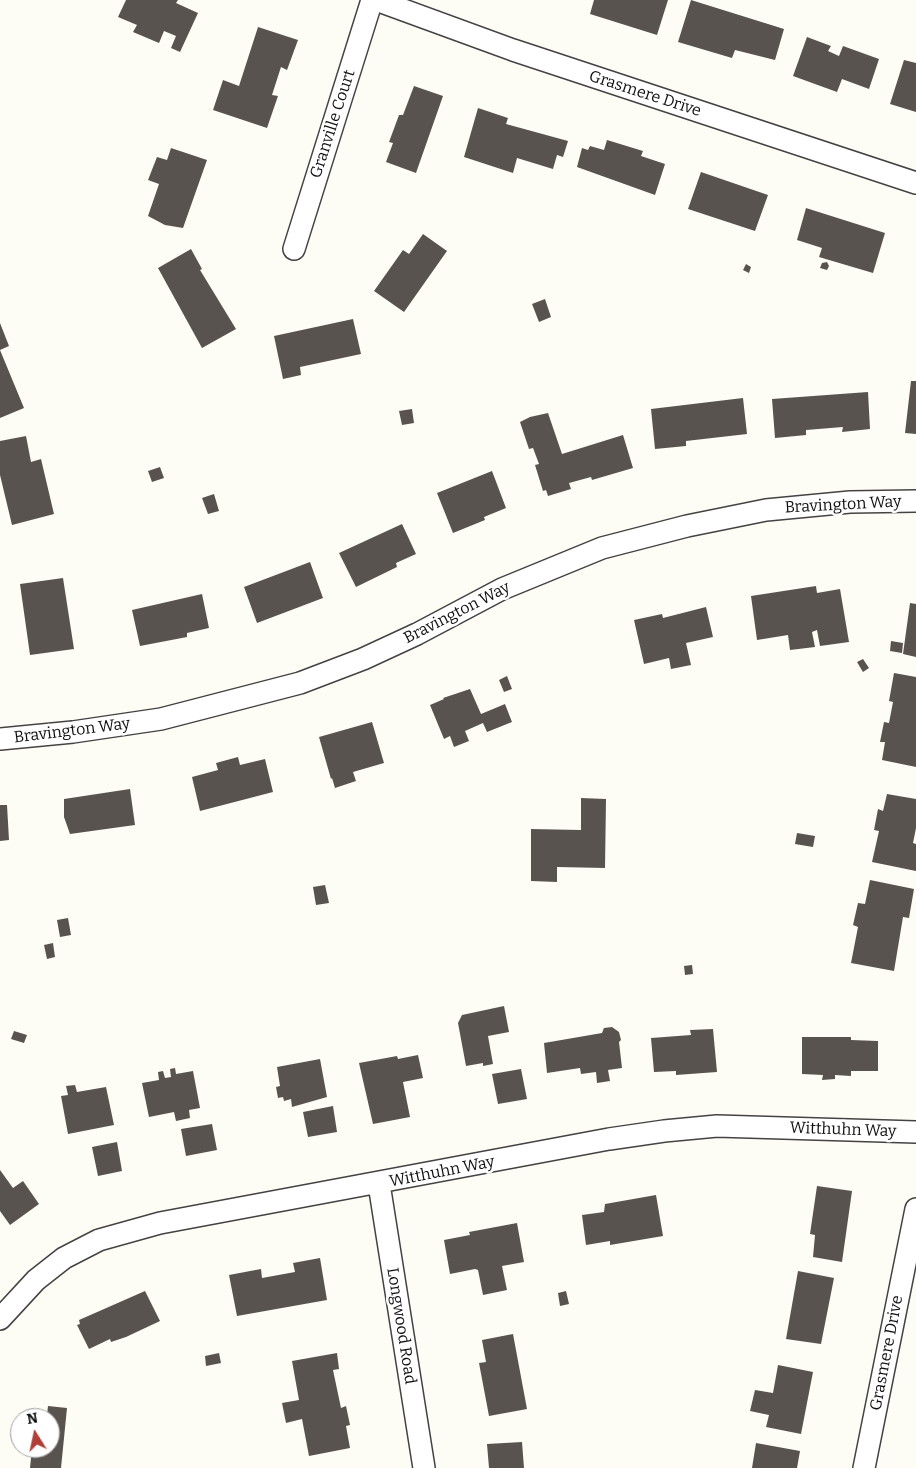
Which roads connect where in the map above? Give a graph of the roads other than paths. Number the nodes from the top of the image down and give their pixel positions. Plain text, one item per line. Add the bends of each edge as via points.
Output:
1 (374, 0) edge
2 (916, 183) edge
3 (294, 248) dead end
4 (916, 501) edge
5 (0, 739) edge
6 (916, 1132) edge
7 (379, 1184) junction
8 (916, 1209) edge
9 (0, 1319) edge
10 (424, 1468) edge
11 (864, 1468) edge

1 - 2 street, Grasmere Drive via 512,50
1 - 3 street, Granville Court
4 - 5 street, Bravington Way via 850,502 766,510 602,548 502,590 363,659 300,683 161,719
6 - 7 street, Witthuhn Way via 717,1126 672,1130 609,1139
7 - 9 street, Witthuhn Way via 160,1224 99,1240 64,1258 36,1280
7 - 10 street, Longwood Road
8 - 11 street, Grasmere Drive

